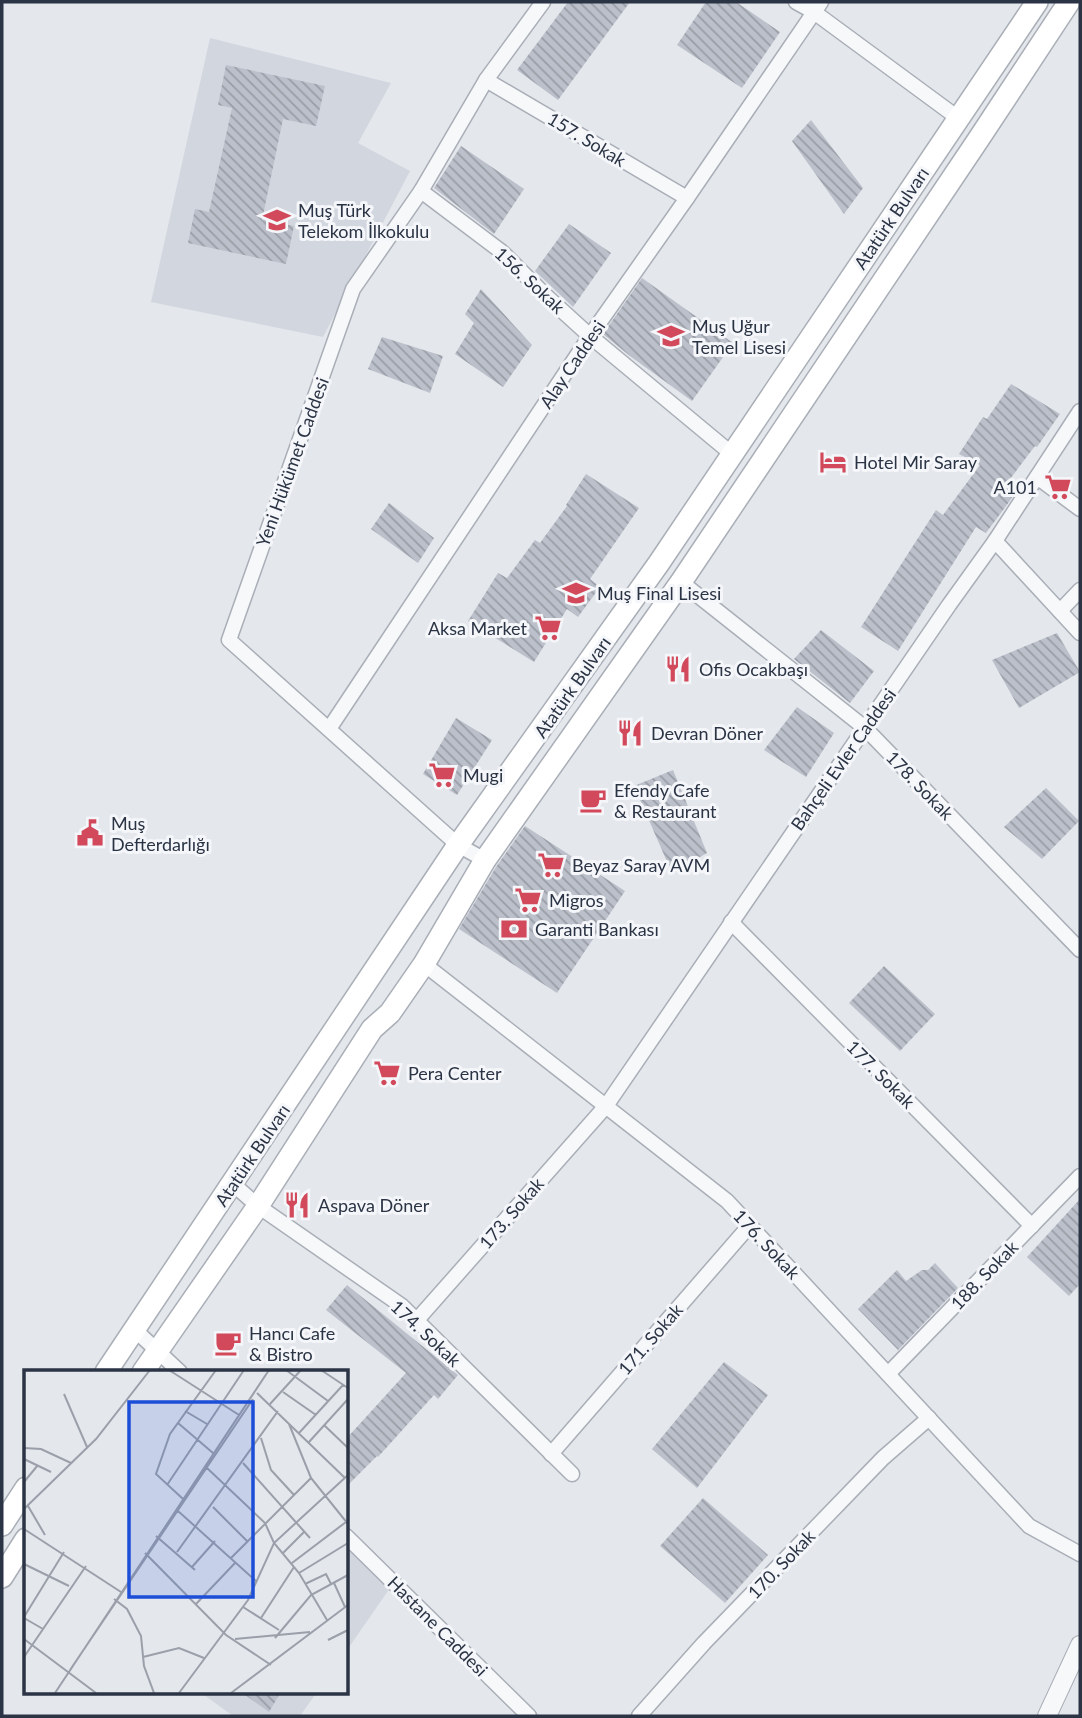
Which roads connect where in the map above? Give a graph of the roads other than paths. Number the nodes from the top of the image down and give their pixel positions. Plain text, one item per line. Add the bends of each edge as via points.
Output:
1 (543, 2) edge
2 (796, 2) edge
3 (1037, 2) edge
4 (1069, 2) edge
5 (817, 7) edge
6 (486, 80) junction
7 (958, 118) junction
8 (421, 191) junction
9 (687, 198) junction
10 (590, 336) junction
11 (1080, 411) edge
12 (732, 454) junction
13 (1037, 477) junction
14 (1080, 509) edge
15 (995, 541) junction
16 (681, 582) junction
17 (1080, 590) edge
18 (1060, 611) junction
19 (1080, 633) edge
20 (865, 728) junction
21 (328, 729) junction
22 (458, 845) junction
23 (485, 860) junction
24 (731, 922) junction
25 (1080, 950) edge
26 (424, 964) junction
27 (606, 1106) junction
28 (1080, 1176) edge
29 (233, 1184) junction
30 (258, 1206) junction
31 (750, 1225) junction
32 (1032, 1226) junction
33 (416, 1321) junction
34 (135, 1330) junction
35 (158, 1350) junction
36 (108, 1370) edge
37 (144, 1370) edge
38 (179, 1370) edge
39 (888, 1374) junction
40 (929, 1418) junction
41 (551, 1454) junction
42 (572, 1474) dead end
43 (24, 1491) edge
44 (2, 1525) edge
45 (348, 1538) edge
46 (24, 1542) edge
47 (1080, 1554) edge
48 (2, 1577) edge
49 (1080, 1645) edge
50 (529, 1716) edge
51 (639, 1716) edge
52 (1047, 1716) edge

1 - 6 street, Yeni Hükümet Caddesi
2 - 5 street
3 - 7 main road, Atatürk Bulvarı
4 - 16 main road, Atatürk Bulvarı
5 - 7 street
5 - 9 street, Alay Caddesi
6 - 8 street, Yeni Hükümet Caddesi
6 - 9 street, 157. Sokak
7 - 12 main road, Atatürk Bulvarı
8 - 10 street, 156. Sokak via 502,252
8 - 21 street, Yeni Hükümet Caddesi via 353,289 229,640
9 - 10 street, Alay Caddesi
10 - 12 street, 156. Sokak
10 - 21 street, Alay Caddesi
11 - 13 street, Bahçeli Evler Caddesi
12 - 22 main road, Atatürk Bulvarı
13 - 14 street
13 - 15 street, Bahçeli Evler Caddesi
15 - 18 street
15 - 20 street, Bahçeli Evler Caddesi
16 - 20 street, 178. Sokak
16 - 23 main road, Atatürk Bulvarı
17 - 18 street
18 - 19 street
20 - 24 street, Bahçeli Evler Caddesi
20 - 25 street, 178. Sokak
21 - 22 street, Yeni Hükümet Caddesi
22 - 23 street, Yeni Hükümet Caddesi
22 - 29 main road, Atatürk Bulvarı
23 - 26 main road, Atatürk Bulvarı
24 - 27 street, Bahçeli Evler Caddesi
24 - 32 street, 177. Sokak
26 - 27 street, 176. Sokak
26 - 30 main road, Atatürk Bulvarı via 390,1013 372,1029
27 - 31 street, 176. Sokak via 727,1201
27 - 33 street, 173. Sokak
28 - 32 street, 188. Sokak
29 - 30 street, 174. Sokak
29 - 34 main road, Atatürk Bulvarı
30 - 33 street, 174. Sokak via 402,1306
30 - 35 main road, Atatürk Bulvarı
31 - 39 street, 176. Sokak
31 - 41 street, 171. Sokak
32 - 39 street, 188. Sokak
33 - 41 street, 174. Sokak
34 - 35 street
34 - 36 main road, Atatürk Bulvarı
35 - 37 main road, Atatürk Bulvarı
35 - 38 street
39 - 40 street, 176. Sokak
40 - 47 street, 176. Sokak via 1029,1526
40 - 51 street, 170. Sokak via 883,1458
41 - 42 street, 174. Sokak
43 - 44 main road
45 - 50 street, Hastane Caddesi
46 - 48 main road
49 - 52 street

